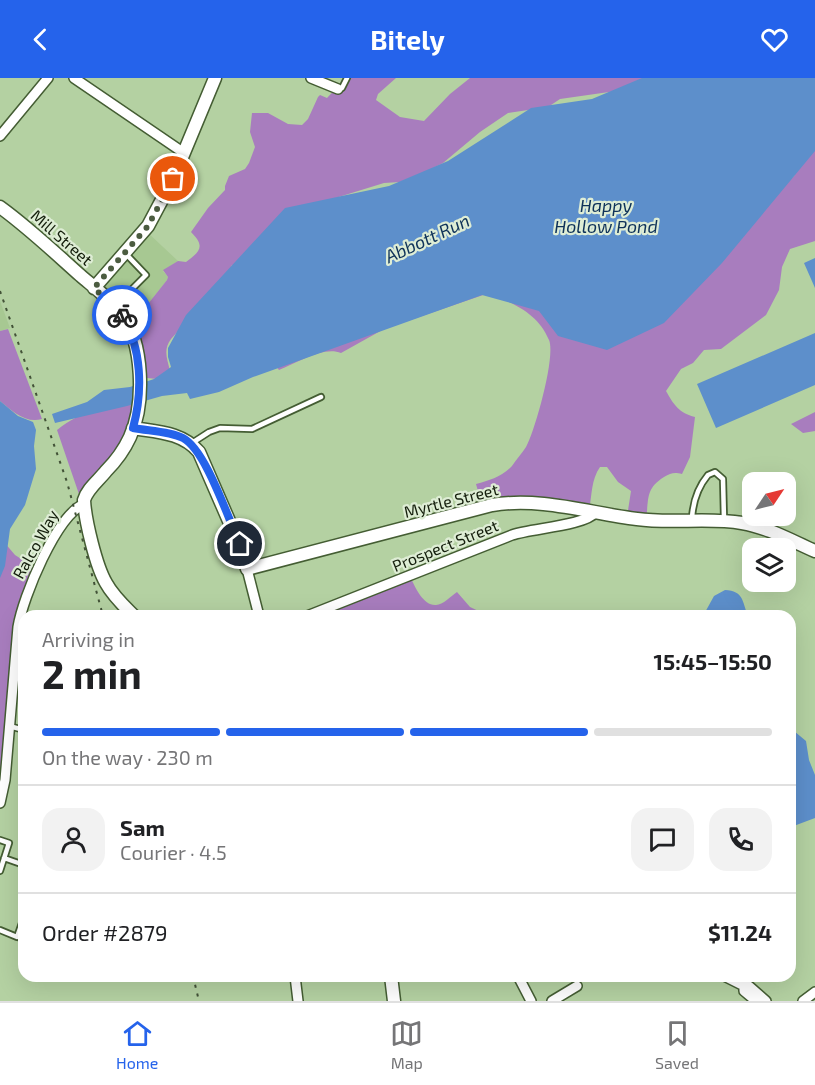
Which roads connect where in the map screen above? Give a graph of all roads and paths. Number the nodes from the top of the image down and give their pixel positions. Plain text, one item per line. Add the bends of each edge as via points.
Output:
1 (48, 78) edge
2 (74, 78) edge
3 (215, 78) edge
4 (311, 78) edge
5 (347, 78) edge
6 (338, 89) joint
7 (0, 136) edge
8 (184, 153) junction
9 (0, 207) edge
10 (125, 253) junction
11 (94, 288) junction
12 (114, 307) junction
13 (321, 397) dead end
14 (133, 428) junction
15 (192, 443) junction
16 (84, 504) junction
17 (596, 512) junction
18 (698, 521) junction
19 (724, 522) junction
20 (815, 551) edge
21 (247, 569) junction
22 (21, 610) edge
23 (129, 610) edge
24 (257, 610) edge
25 (322, 610) edge
26 (18, 627) edge
27 (9, 726) junction
28 (18, 728) edge
29 (0, 803) edge
30 (0, 840) edge
31 (4, 858) junction
32 (18, 863) edge
33 (0, 871) edge
34 (0, 930) edge
35 (18, 934) edge
36 (296, 982) edge
37 (392, 982) edge
38 (521, 982) edge
39 (736, 982) edge
40 (577, 986) dead end
41 (744, 986) junction
42 (815, 992) edge
43 (298, 1001) edge
44 (394, 1001) edge
45 (531, 1001) edge
46 (552, 1001) edge
47 (756, 1001) edge
48 (766, 1001) edge
49 (803, 1001) edge

1 - 7 street
2 - 8 street
3 - 8 street
4 - 6 street
5 - 6 lane
8 - 10 street via 148,226
9 - 11 street, Mill Street
10 - 11 street
10 - 12 lane via 146,275
11 - 12 street, Mill Street
12 - 14 street, Mill Street via 121,313 137,353 139,372
13 - 15 lane via 252,429 220,428
14 - 15 street via 173,435
14 - 16 street, Ralco Way via 120,455 85,496
15 - 21 street via 203,459
16 - 22 street, Ralco Way via 71,512 51,543
16 - 23 street via 104,580
17 - 18 street, Myrtle Street via 644,520
17 - 21 street, Myrtle Street via 542,503 503,503
17 - 25 street, Prospect Street via 584,520 512,535
18 - 19 street, Myrtle Street
18 - 19 lane via 693,507 708,475 715,472 723,479
19 - 20 street, Myrtle Street via 759,527
21 - 24 street
26 - 27 street, Ralco Way
27 - 28 lane
27 - 29 street, Ralco Way
30 - 31 lane via 9,843
31 - 32 lane
31 - 33 lane
34 - 35 lane via 17,937
36 - 43 street
37 - 44 street
38 - 45 street
39 - 41 street
40 - 46 street
41 - 47 street via 744,991
41 - 48 street
42 - 49 street

